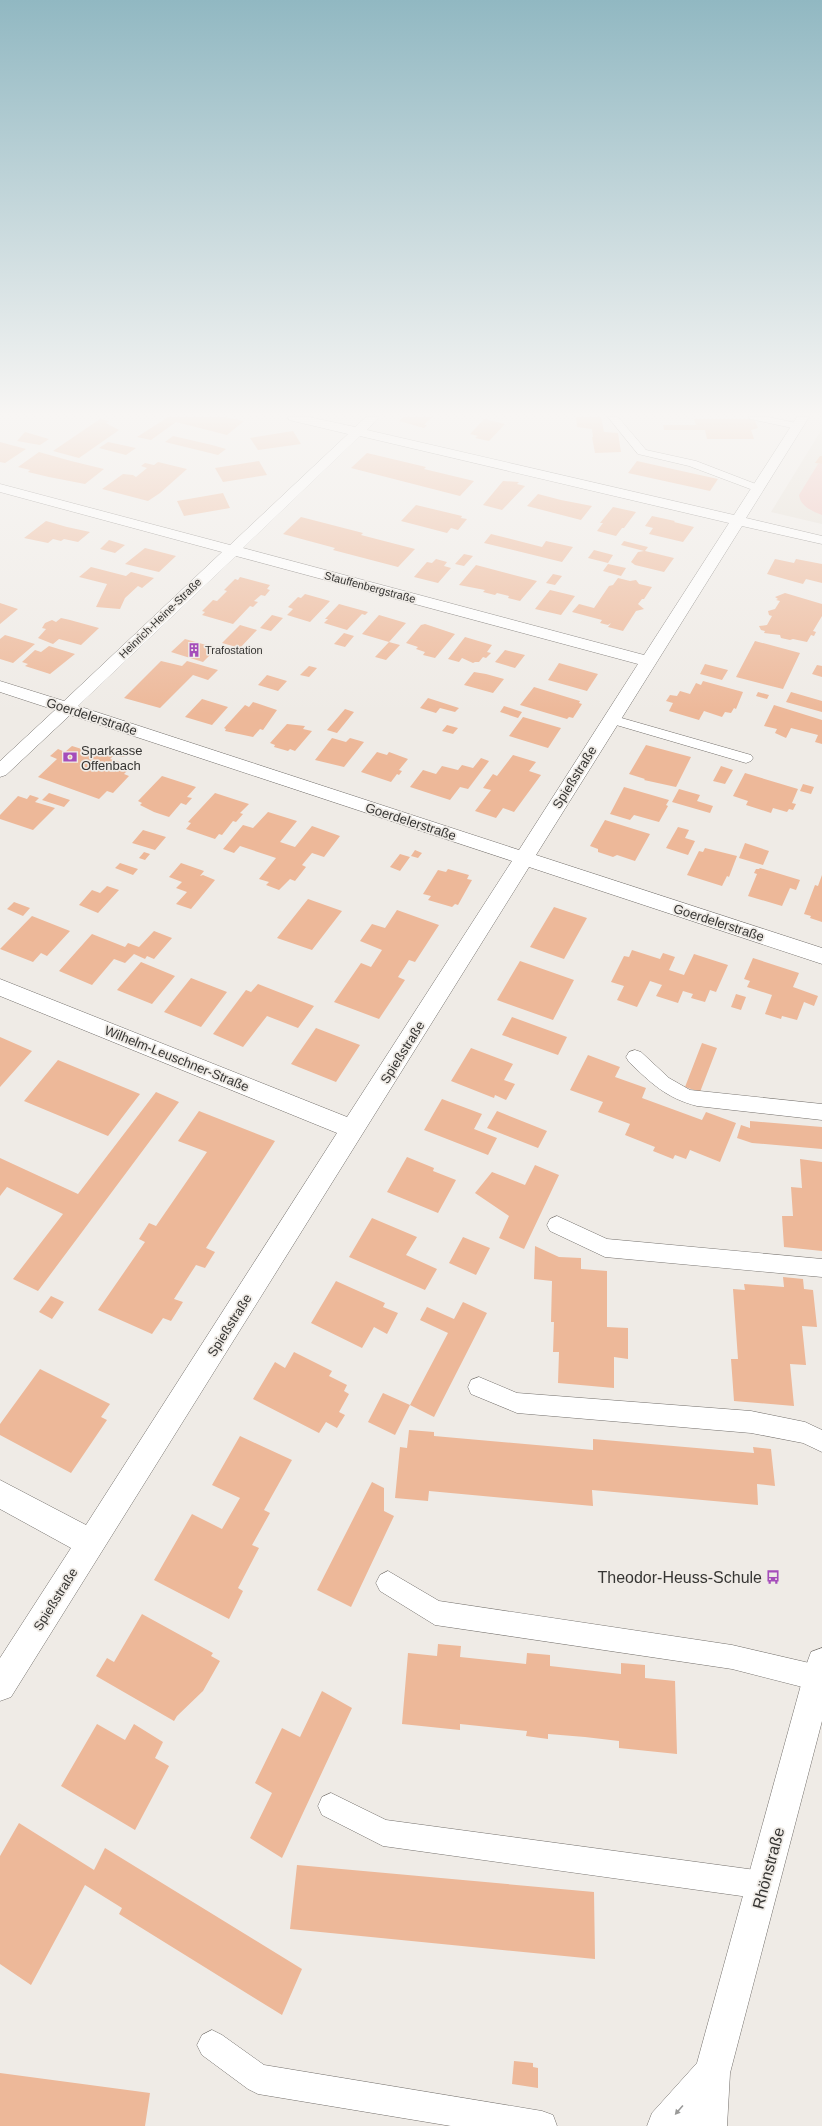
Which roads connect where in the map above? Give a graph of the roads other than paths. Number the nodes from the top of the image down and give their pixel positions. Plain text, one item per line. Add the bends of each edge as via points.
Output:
1 (106, 516) edge
2 (268, 516) edge
3 (720, 516) edge
4 (738, 516) edge
5 (736, 520) junction
6 (822, 540) edge
7 (232, 550) junction
8 (647, 661) junction
9 (0, 686) edge
10 (66, 708) junction
11 (611, 719) junction
12 (746, 758) dead end
13 (0, 771) edge
14 (523, 858) junction
15 (822, 956) edge
16 (0, 987) edge
17 (635, 1057) dead end
18 (822, 1112) edge
19 (353, 1129) junction
20 (557, 1225) dead end
21 (822, 1268) edge
22 (479, 1387) dead end
23 (822, 1441) edge
24 (0, 1494) edge
25 (90, 1543) junction
26 (388, 1583) dead end
27 (820, 1671) edge
28 (0, 1686) edge
29 (331, 1806) dead end
30 (763, 1885) junction
31 (212, 2045) dead end
32 (712, 2072) junction
33 (542, 2126) edge
34 (665, 2126) edge
35 (709, 2126) edge

1 - 7 street, Stauffenbergstraße
2 - 7 street, Heinrich-Heine-Straße
3 - 5 street
4 - 5 street, Spießstraße
5 - 6 street
5 - 8 street, Spießstraße
7 - 8 street, Stauffenbergstraße
7 - 10 street, Heinrich-Heine-Straße
8 - 11 street, Spießstraße
9 - 10 street, Goerdelerstraße
10 - 13 street, Heinrich-Heine-Straße
10 - 14 street, Goerdelerstraße
11 - 12 lane
11 - 14 street, Spießstraße
14 - 15 street, Goerdelerstraße
14 - 19 street, Spießstraße
16 - 19 street, Wilhelm-Leuschner-Straße
17 - 18 lane via 680,1095
19 - 25 street, Spießstraße
20 - 21 lane via 605,1248
22 - 23 lane via 517,1403 751,1422 805,1433
24 - 25 street
25 - 28 street, Spießstraße
26 - 27 lane via 435,1613
27 - 30 street, Rhönstraße
29 - 30 lane via 383,1833
30 - 32 street, Rhönstraße
31 - 33 lane via 258,2079
32 -> 34 street, Rhönstraße
32 - 35 street, Rhönstraße

